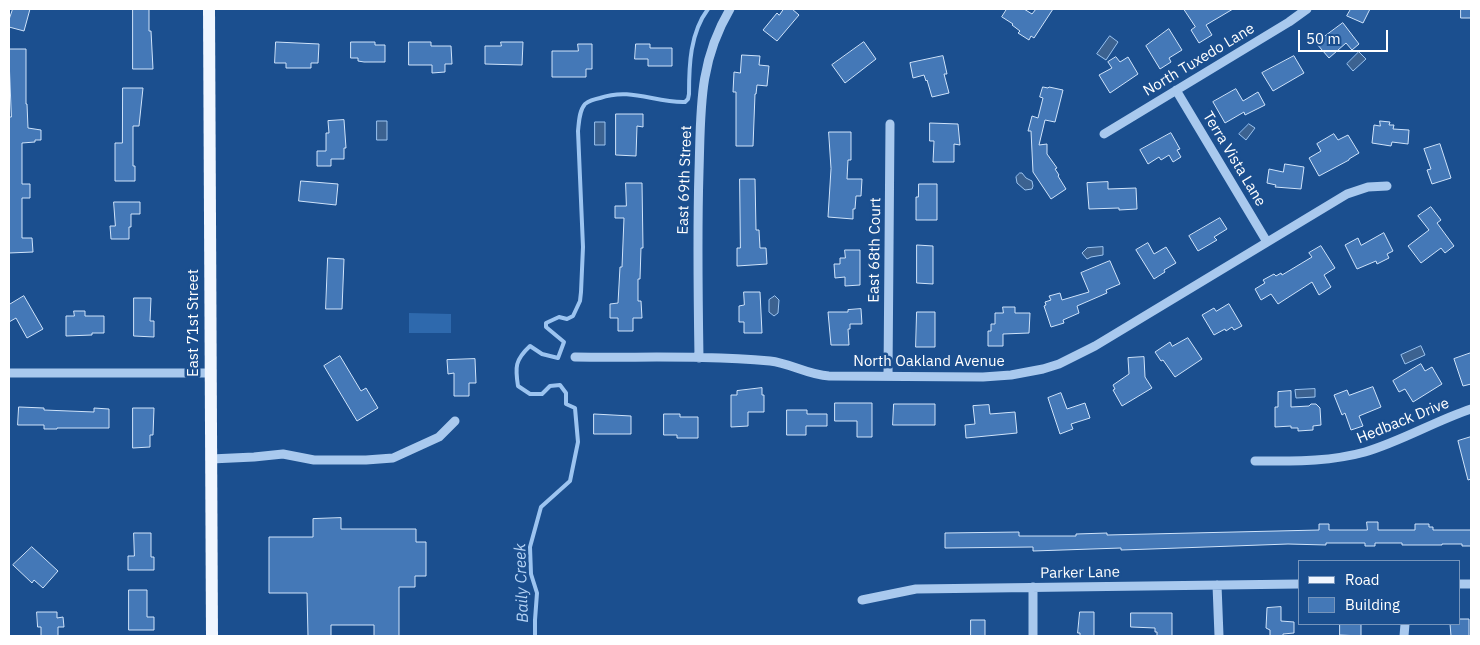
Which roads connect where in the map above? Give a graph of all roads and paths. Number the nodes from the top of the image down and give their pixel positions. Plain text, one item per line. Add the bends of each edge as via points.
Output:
1 (209, 9) edge
2 (730, 9) edge
3 (1307, 9) edge
4 (1176, 90) junction
5 (890, 124) dead end
6 (1104, 134) dead end
7 (1386, 186) dead end
8 (1267, 242) junction
9 (575, 357) dead end
10 (699, 358) junction
11 (9, 373) edge
12 (211, 373) junction
13 (888, 376) junction
14 (1471, 409) edge
15 (455, 421) dead end
16 (211, 458) junction
17 (1256, 461) dead end
18 (1298, 584) edge
19 (1217, 585) junction
20 (1033, 587) junction
21 (862, 600) dead end
22 (212, 636) edge
23 (1033, 636) edge
24 (1219, 636) edge

1 - 12 main road, East 71st Street
2 - 10 street, East 69th Street via 708,59 702,96 697,226
3 - 4 street, North Tuxedo Lane
4 - 6 street, North Tuxedo Lane
4 - 8 street, Terra Vista Lane
5 - 13 street, East 68th Court
7 - 8 street, North Oakland Avenue via 1354,191
8 - 13 street, North Oakland Avenue via 1095,346 1059,364 1000,376
9 - 10 street, North Oakland Avenue
10 - 13 street, North Oakland Avenue via 776,362 825,376
11 - 12 street
12 - 16 main road, East 71st Street
14 - 17 street, Hedback Drive via 1351,456 1312,461
15 - 16 street via 439,436 393,458 314,460 283,454
16 - 22 main road, East 71st Street
18 - 19 street, Parker Lane
19 - 20 street, Parker Lane
19 - 24 street
20 - 21 street, Parker Lane via 916,589
20 - 23 street

